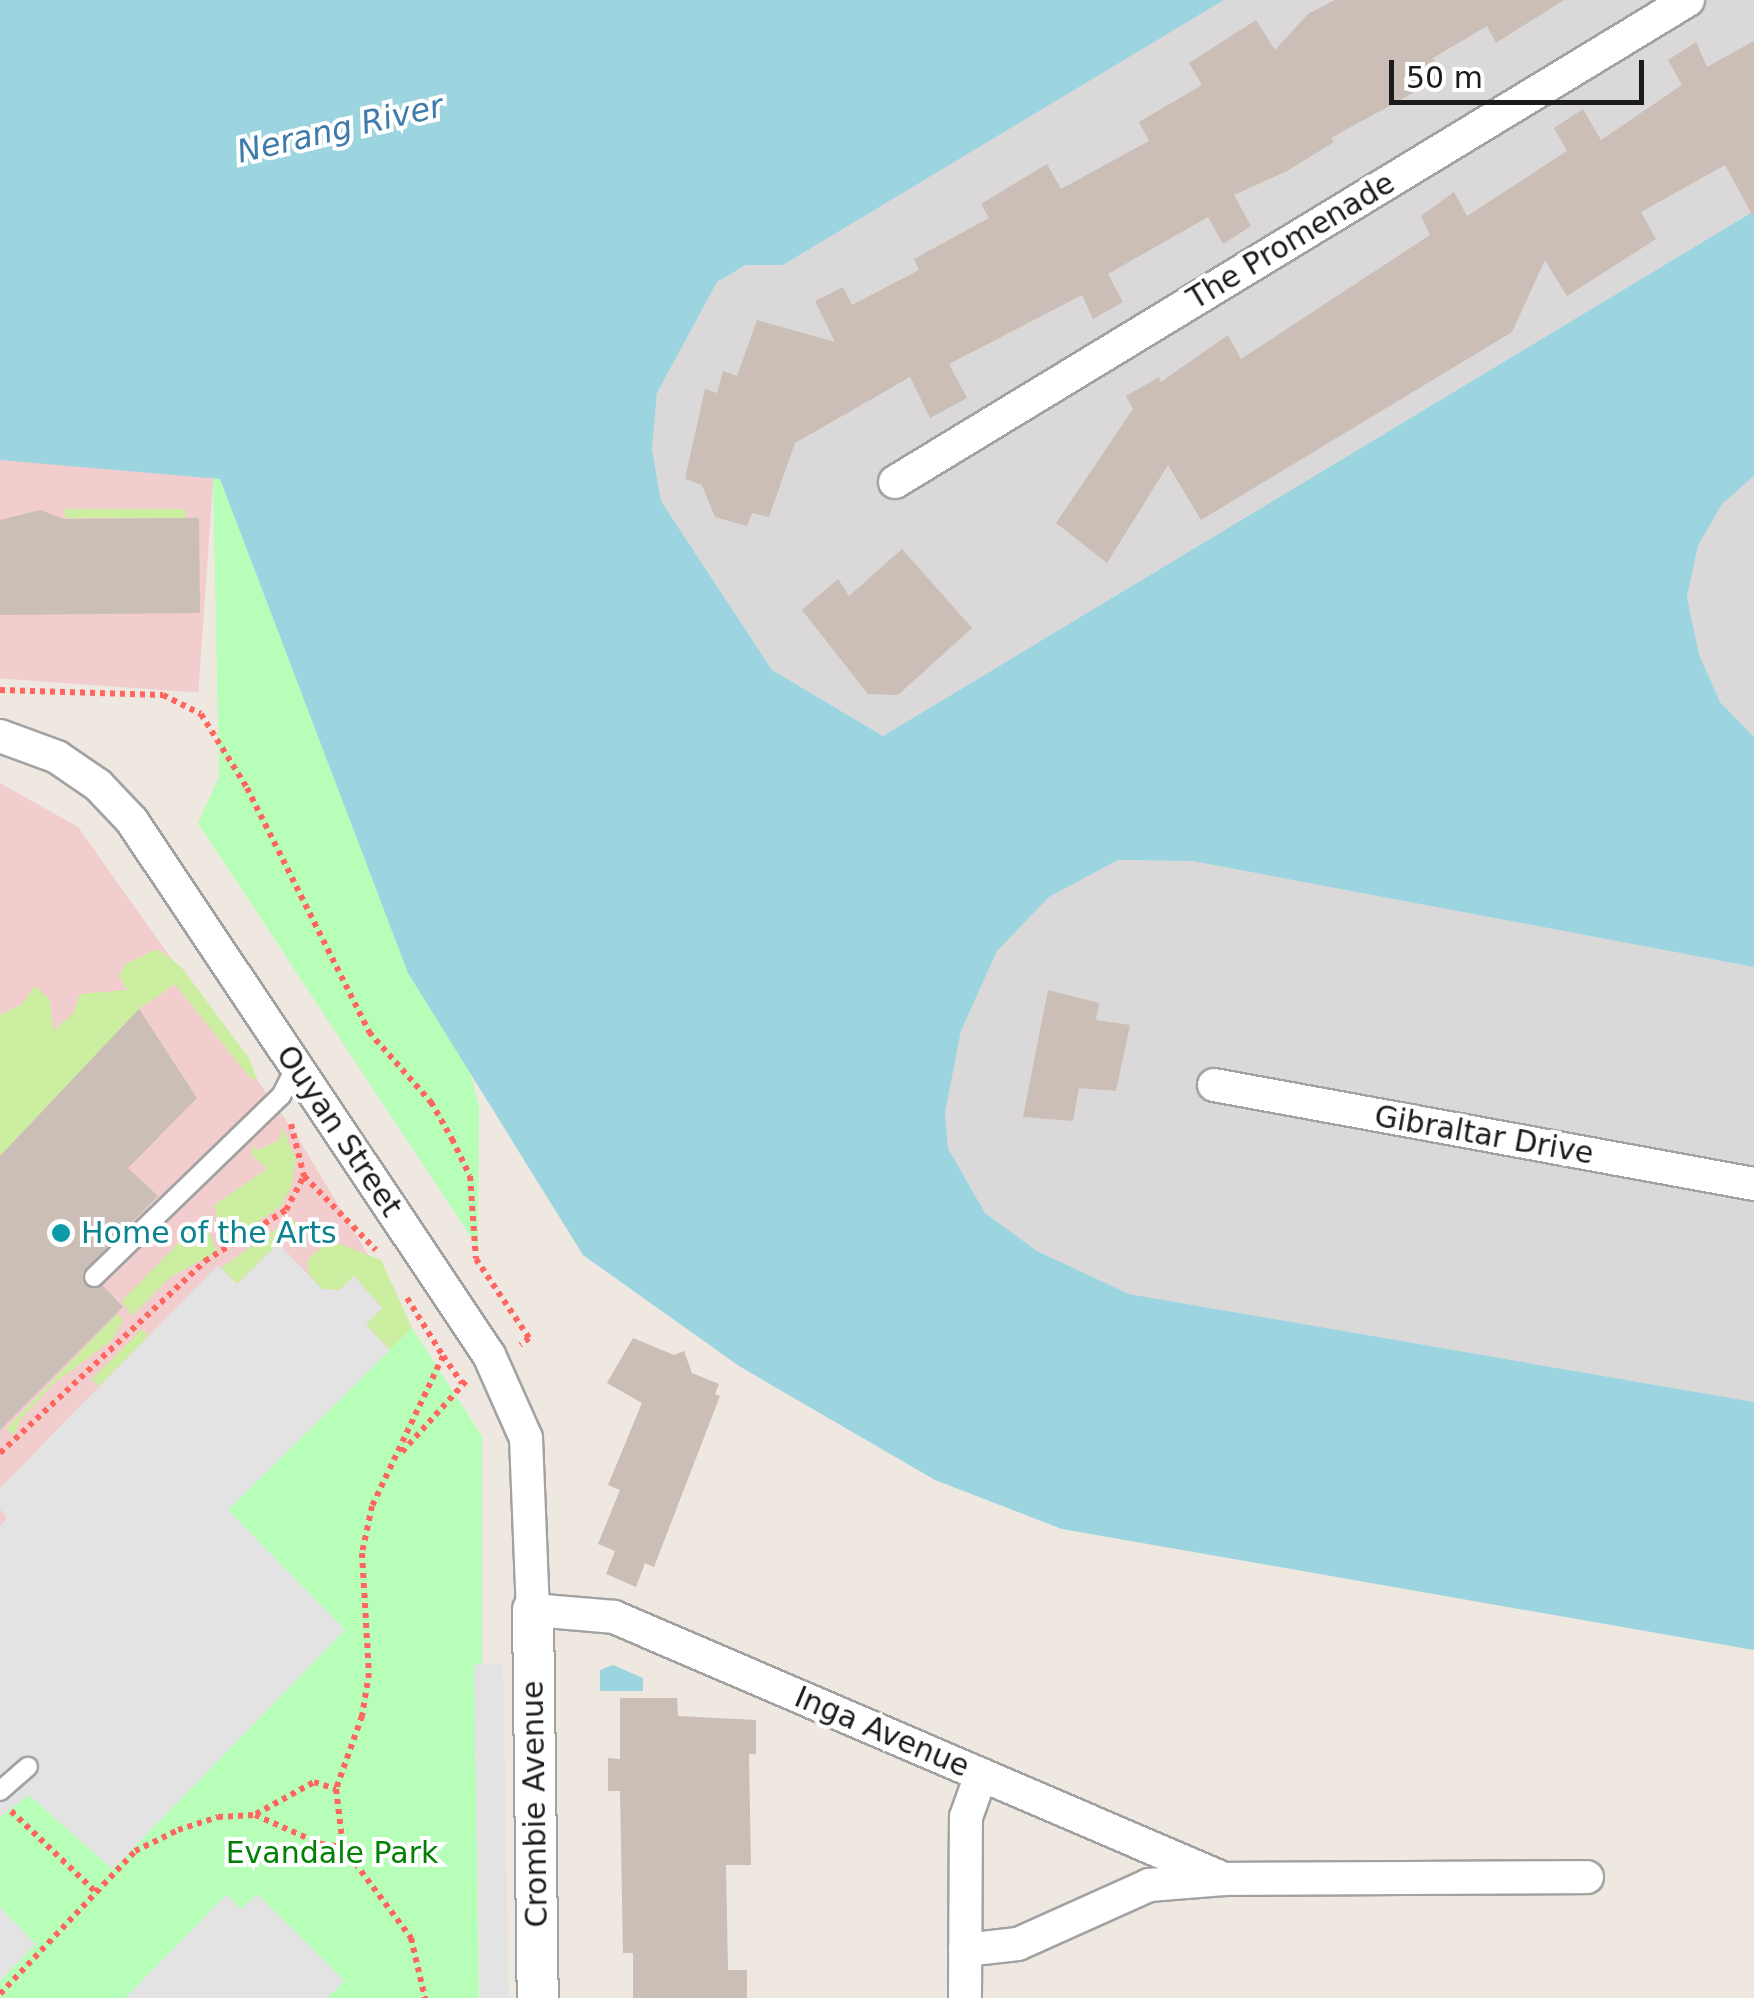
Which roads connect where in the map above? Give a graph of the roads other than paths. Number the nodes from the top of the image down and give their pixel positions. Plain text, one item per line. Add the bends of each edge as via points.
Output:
1 (1688, 0) edge
2 (895, 482) dead end
3 (0, 736) edge
4 (296, 1067) junction
5 (1214, 1085) dead end
6 (1754, 1184) edge
7 (94, 1277) dead end
8 (533, 1610) junction
9 (28, 1767) dead end
10 (981, 1775) junction
11 (0, 1791) edge
12 (1587, 1877) dead end
13 (1224, 1878) junction
14 (965, 1950) junction
15 (538, 1998) edge
16 (966, 1998) edge

1 - 2 street, The Promenade
3 - 4 street, Ouyan Street via 56,757 98,784 132,821
4 - 7 lane via 281,1096
4 - 8 street, Ouyan Street via 492,1365 526,1438
5 - 6 street, Gibraltar Drive
8 - 10 street, Inga Avenue via 614,1617
8 - 15 street, Crombie Avenue
9 - 11 lane
10 - 13 street, Inga Avenue
10 - 14 street via 966,1817
12 - 13 street, Inga Avenue
13 - 14 street, Inga Avenue via 1148,1885 1018,1944
14 - 16 street

